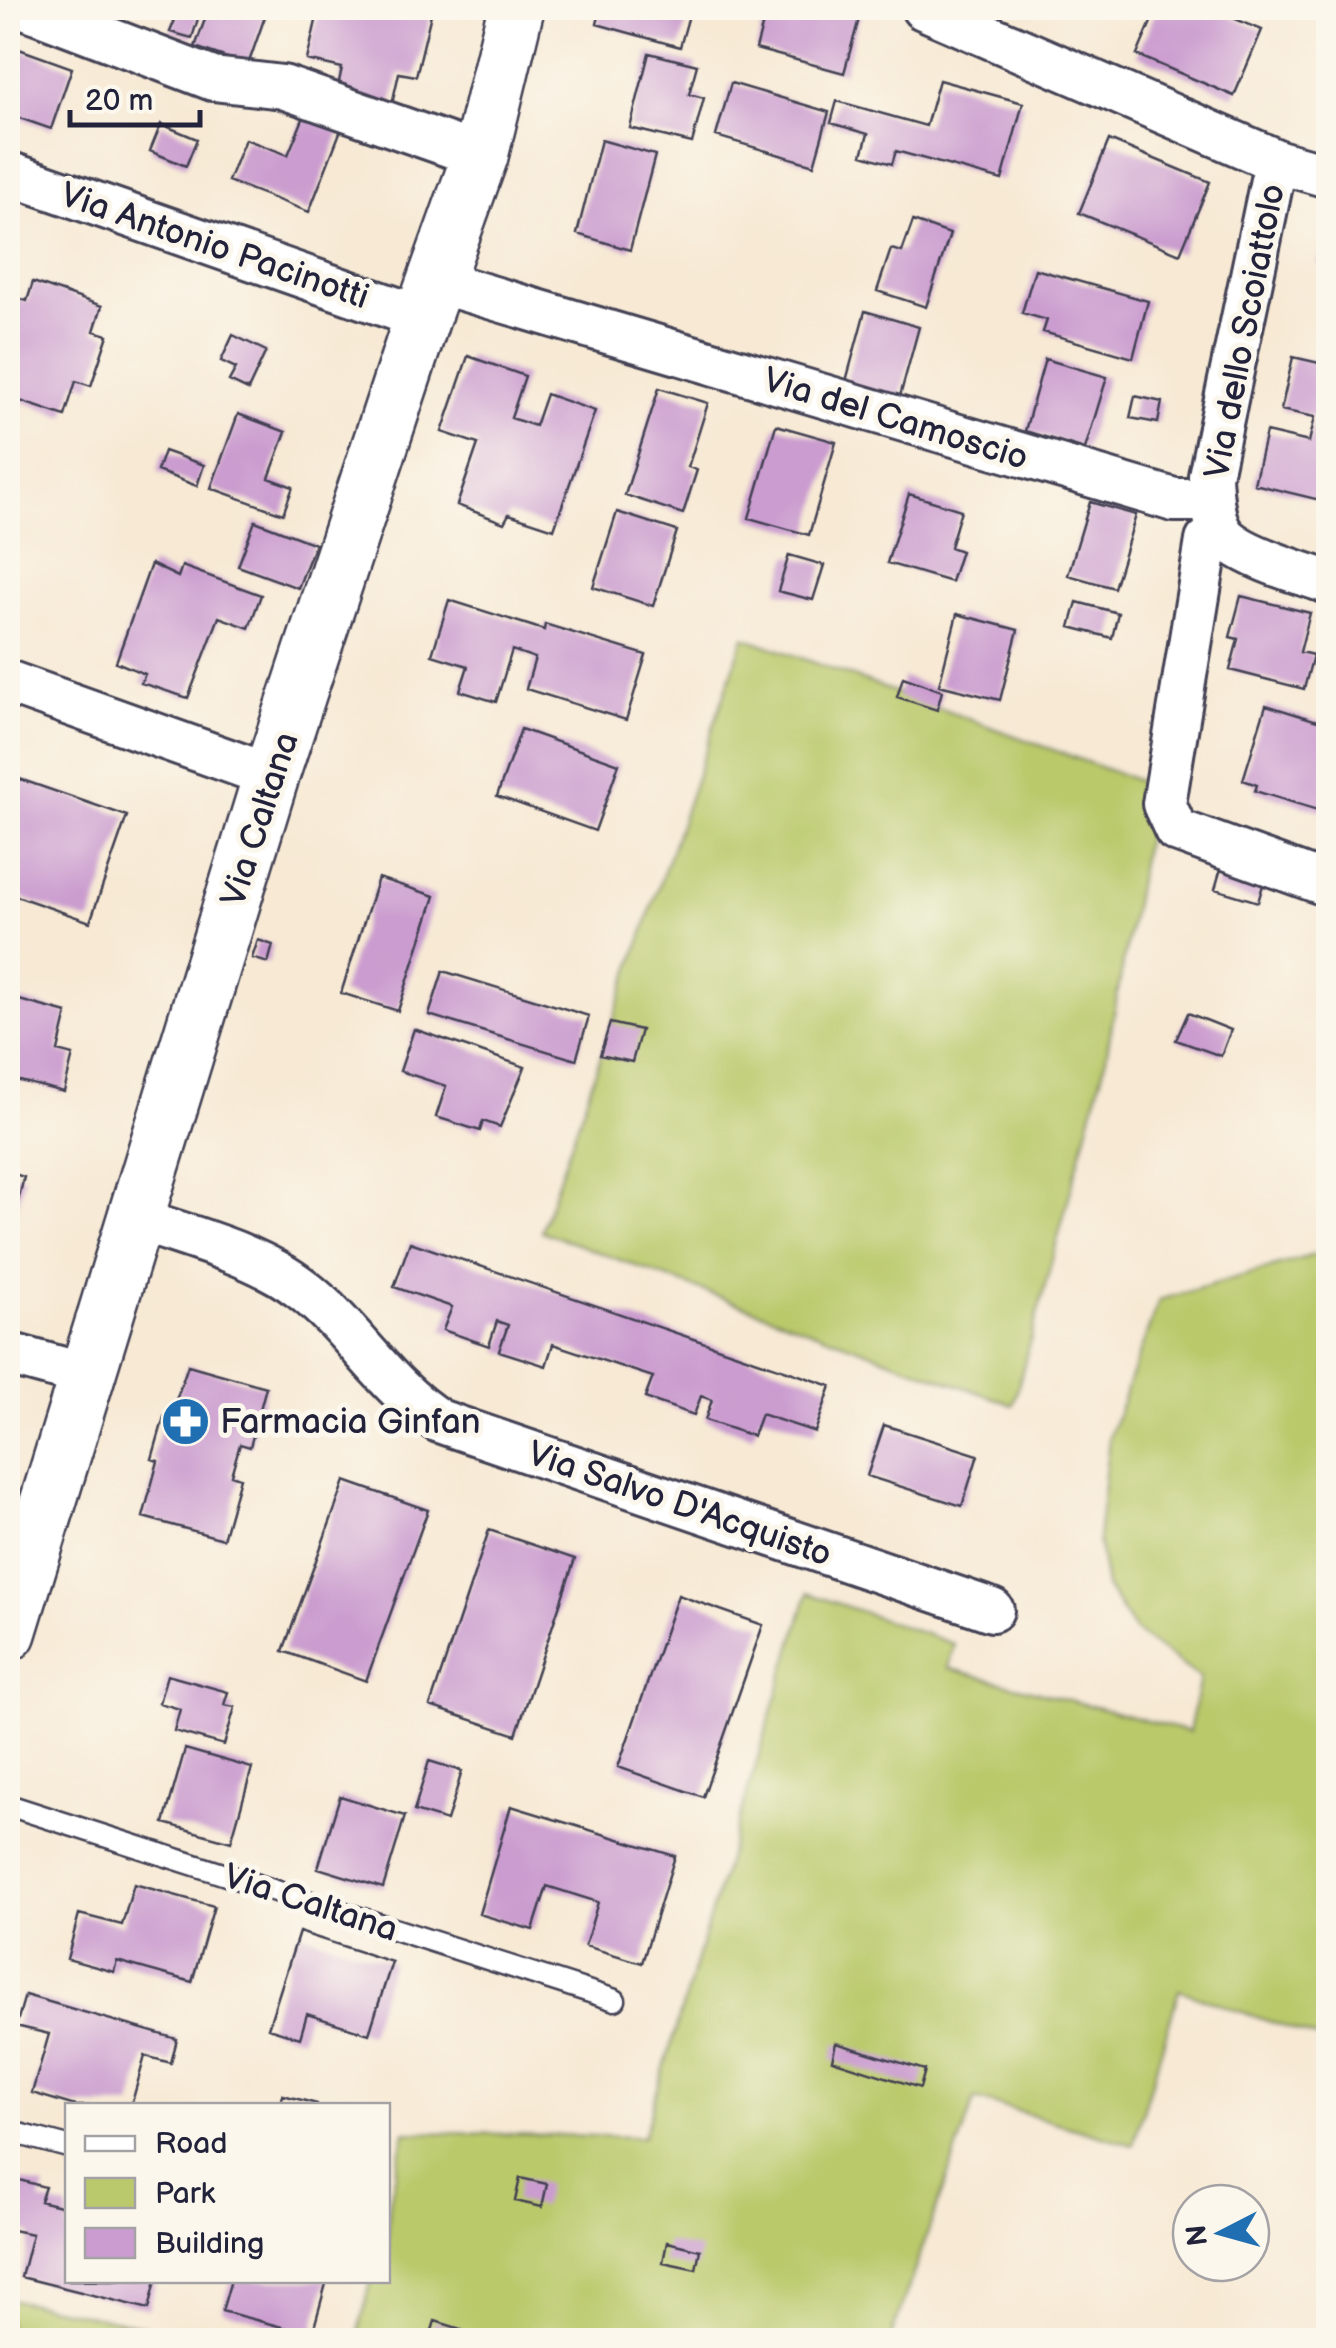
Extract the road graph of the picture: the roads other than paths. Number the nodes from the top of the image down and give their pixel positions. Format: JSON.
{"nodes":[{"id":1,"x":28,"y":8,"type":"edge"},
{"id":2,"x":516,"y":8,"type":"edge"},
{"id":3,"x":923,"y":8,"type":"edge"},
{"id":4,"x":480,"y":156,"type":"junction"},
{"id":5,"x":1279,"y":162,"type":"junction"},
{"id":6,"x":8,"y":173,"type":"edge"},
{"id":7,"x":1328,"y":176,"type":"edge"},
{"id":8,"x":429,"y":299,"type":"junction"},
{"id":9,"x":1216,"y":516,"type":"junction"},
{"id":10,"x":1328,"y":582,"type":"edge"},
{"id":11,"x":8,"y":682,"type":"edge"},
{"id":12,"x":271,"y":776,"type":"junction"},
{"id":13,"x":1328,"y":884,"type":"edge"},
{"id":14,"x":134,"y":1218,"type":"junction"},
{"id":15,"x":8,"y":1354,"type":"edge"},
{"id":16,"x":84,"y":1375,"type":"junction"},
{"id":17,"x":992,"y":1610,"type":"dead end"},
{"id":18,"x":8,"y":1633,"type":"edge"},
{"id":19,"x":8,"y":1805,"type":"edge"},
{"id":20,"x":615,"y":2000,"type":"dead end"},
{"id":21,"x":8,"y":2131,"type":"edge"},
{"id":22,"x":65,"y":2145,"type":"edge"}],
"edges":[{"from":1,"to":4,"type":"street"},
{"from":2,"to":4,"type":"main road","name":"Via Caltana"},
{"from":3,"to":5,"type":"street","name":"Via dello Scoiattolo"},
{"from":4,"to":8,"type":"main road","name":"Via Caltana"},
{"from":5,"to":7,"type":"street","name":"Via dello Scoiattolo"},
{"from":5,"to":9,"type":"street","name":"Via dello Scoiattolo"},
{"from":6,"to":8,"type":"street","name":"Via Antonio Pacinotti"},
{"from":8,"to":9,"type":"street","name":"Via del Camoscio"},
{"from":8,"to":12,"type":"main road","name":"Via Caltana"},
{"from":9,"to":10,"type":"street","name":"Via del Camoscio"},
{"from":9,"to":13,"type":"street"},
{"from":11,"to":12,"type":"street"},
{"from":12,"to":14,"type":"main road","name":"Via Caltana"},
{"from":14,"to":16,"type":"main road","name":"Via Caltana"},
{"from":14,"to":17,"type":"street","name":"Via Salvo D'Acquisto"},
{"from":15,"to":16,"type":"street"},
{"from":16,"to":18,"type":"main road","name":"Via Caltana"},
{"from":19,"to":20,"type":"lane","name":"Via Caltana"},
{"from":21,"to":22,"type":"lane"}]}
